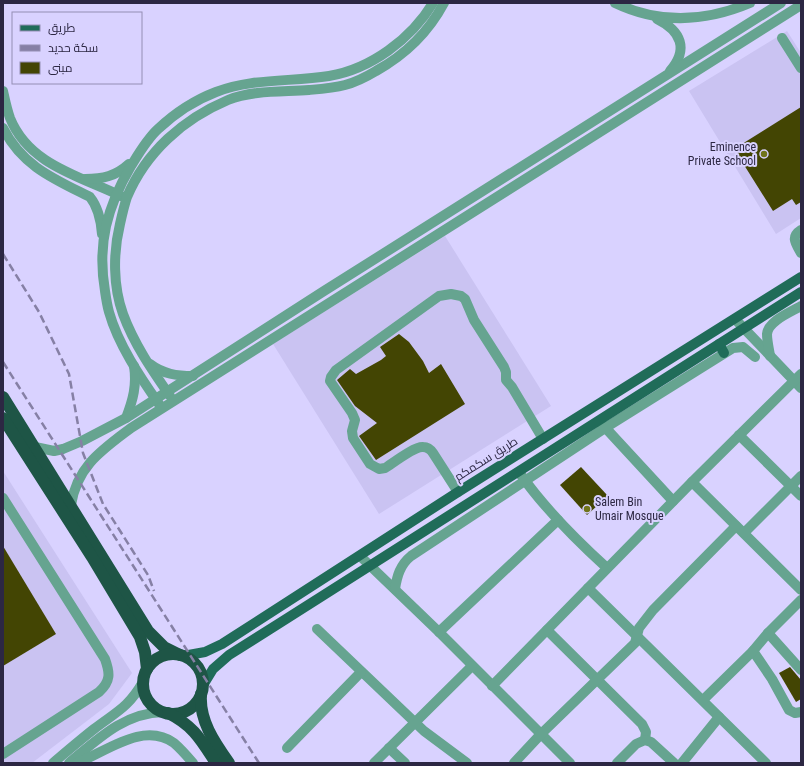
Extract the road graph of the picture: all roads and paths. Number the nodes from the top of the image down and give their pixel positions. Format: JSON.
{"nodes":[{"id":1,"x":433,"y":3,"type":"edge"},
{"id":2,"x":444,"y":3,"type":"edge"},
{"id":3,"x":615,"y":3,"type":"edge"},
{"id":4,"x":750,"y":3,"type":"edge"},
{"id":5,"x":781,"y":3,"type":"edge"},
{"id":6,"x":801,"y":5,"type":"edge"},
{"id":7,"x":642,"y":14,"type":"junction"},
{"id":8,"x":782,"y":38,"type":"dead end"},
{"id":9,"x":801,"y":68,"type":"edge"},
{"id":10,"x":664,"y":76,"type":"junction"},
{"id":11,"x":3,"y":91,"type":"edge"},
{"id":12,"x":3,"y":128,"type":"edge"},
{"id":13,"x":135,"y":159,"type":"junction"},
{"id":14,"x":81,"y":179,"type":"junction"},
{"id":15,"x":116,"y":193,"type":"junction"},
{"id":16,"x":127,"y":198,"type":"junction"},
{"id":17,"x":801,"y":230,"type":"edge"},
{"id":18,"x":798,"y":240,"type":"edge"},
{"id":19,"x":102,"y":242,"type":"junction"},
{"id":20,"x":801,"y":254,"type":"edge"},
{"id":21,"x":801,"y":277,"type":"edge"},
{"id":22,"x":801,"y":292,"type":"edge"},
{"id":23,"x":801,"y":306,"type":"edge"},
{"id":24,"x":735,"y":319,"type":"junction"},
{"id":25,"x":743,"y":328,"type":"junction"},
{"id":26,"x":719,"y":344,"type":"junction"},
{"id":27,"x":724,"y":353,"type":"junction"},
{"id":28,"x":770,"y":356,"type":"junction"},
{"id":29,"x":755,"y":357,"type":"dead end"},
{"id":30,"x":144,"y":359,"type":"junction"},
{"id":31,"x":133,"y":362,"type":"junction"},
{"id":32,"x":193,"y":376,"type":"junction"},
{"id":33,"x":799,"y":381,"type":"edge"},
{"id":34,"x":167,"y":392,"type":"junction"},
{"id":35,"x":3,"y":397,"type":"edge"},
{"id":36,"x":156,"y":399,"type":"junction"},
{"id":37,"x":174,"y":402,"type":"junction"},
{"id":38,"x":162,"y":409,"type":"junction"},
{"id":39,"x":3,"y":418,"type":"edge"},
{"id":40,"x":126,"y":418,"type":"junction"},
{"id":41,"x":601,"y":424,"type":"junction"},
{"id":42,"x":739,"y":435,"type":"junction"},
{"id":43,"x":544,"y":439,"type":"junction"},
{"id":44,"x":35,"y":447,"type":"junction"},
{"id":45,"x":518,"y":470,"type":"junction"},
{"id":46,"x":801,"y":476,"type":"edge"},
{"id":47,"x":525,"y":480,"type":"junction"},
{"id":48,"x":692,"y":482,"type":"junction"},
{"id":49,"x":791,"y":486,"type":"junction"},
{"id":50,"x":458,"y":492,"type":"junction"},
{"id":51,"x":801,"y":496,"type":"edge"},
{"id":52,"x":3,"y":498,"type":"edge"},
{"id":53,"x":673,"y":501,"type":"junction"},
{"id":54,"x":71,"y":505,"type":"junction"},
{"id":55,"x":558,"y":520,"type":"junction"},
{"id":56,"x":736,"y":526,"type":"junction"},
{"id":57,"x":744,"y":533,"type":"junction"},
{"id":58,"x":360,"y":556,"type":"junction"},
{"id":59,"x":370,"y":567,"type":"junction"},
{"id":60,"x":607,"y":568,"type":"junction"},
{"id":61,"x":588,"y":588,"type":"junction"},
{"id":62,"x":395,"y":589,"type":"junction"},
{"id":63,"x":801,"y":590,"type":"edge"},
{"id":64,"x":801,"y":600,"type":"edge"},
{"id":65,"x":317,"y":629,"type":"dead end"},
{"id":66,"x":547,"y":630,"type":"junction"},
{"id":67,"x":438,"y":632,"type":"junction"},
{"id":68,"x":768,"y":633,"type":"junction"},
{"id":69,"x":637,"y":635,"type":"junction"},
{"id":70,"x":753,"y":651,"type":"junction"},
{"id":71,"x":181,"y":655,"type":"junction"},
{"id":72,"x":472,"y":666,"type":"junction"},
{"id":73,"x":147,"y":669,"type":"junction"},
{"id":74,"x":801,"y":670,"type":"edge"},
{"id":75,"x":361,"y":672,"type":"junction"},
{"id":76,"x":597,"y":680,"type":"junction"},
{"id":77,"x":143,"y":682,"type":"junction"},
{"id":78,"x":492,"y":686,"type":"junction"},
{"id":79,"x":202,"y":689,"type":"junction"},
{"id":80,"x":703,"y":700,"type":"junction"},
{"id":81,"x":166,"y":712,"type":"junction"},
{"id":82,"x":801,"y":712,"type":"edge"},
{"id":83,"x":719,"y":717,"type":"junction"},
{"id":84,"x":415,"y":722,"type":"junction"},
{"id":85,"x":541,"y":734,"type":"junction"},
{"id":86,"x":645,"y":740,"type":"junction"},
{"id":87,"x":287,"y":748,"type":"dead end"},
{"id":88,"x":389,"y":748,"type":"junction"},
{"id":89,"x":3,"y":754,"type":"edge"},
{"id":90,"x":53,"y":763,"type":"edge"},
{"id":91,"x":69,"y":763,"type":"edge"},
{"id":92,"x":76,"y":763,"type":"edge"},
{"id":93,"x":193,"y":763,"type":"edge"},
{"id":94,"x":216,"y":763,"type":"edge"},
{"id":95,"x":229,"y":763,"type":"edge"},
{"id":96,"x":374,"y":763,"type":"edge"},
{"id":97,"x":405,"y":763,"type":"edge"},
{"id":98,"x":468,"y":763,"type":"edge"},
{"id":99,"x":514,"y":763,"type":"edge"},
{"id":100,"x":570,"y":763,"type":"edge"},
{"id":101,"x":617,"y":763,"type":"edge"},
{"id":102,"x":674,"y":763,"type":"edge"},
{"id":103,"x":682,"y":763,"type":"edge"},
{"id":104,"x":766,"y":763,"type":"edge"}],
"edges":[{"from":1,"to":13,"type":"street"},
{"from":2,"to":16,"type":"street"},
{"from":3,"to":7,"type":"street"},
{"from":4,"to":7,"type":"street"},
{"from":5,"to":10,"type":"street"},
{"from":6,"to":37,"type":"street"},
{"from":7,"to":10,"type":"street"},
{"from":8,"to":9,"type":"street"},
{"from":10,"to":32,"type":"street"},
{"from":11,"to":14,"type":"street"},
{"from":12,"to":19,"type":"street"},
{"from":13,"to":14,"type":"street"},
{"from":13,"to":15,"type":"street"},
{"from":14,"to":15,"type":"street"},
{"from":15,"to":16,"type":"street"},
{"from":15,"to":19,"type":"street"},
{"from":16,"to":30,"type":"street"},
{"from":17,"to":18,"type":"street"},
{"from":18,"to":20,"type":"street"},
{"from":19,"to":31,"type":"street"},
{"from":21,"to":24,"type":"main road","name":"طريق سكمكم"},
{"from":22,"to":25,"type":"main road"},
{"from":23,"to":28,"type":"street"},
{"from":24,"to":25,"type":"street"},
{"from":24,"to":43,"type":"main road","name":"طريق سكمكم"},
{"from":25,"to":26,"type":"main road"},
{"from":25,"to":28,"type":"street"},
{"from":26,"to":27,"type":"main road"},
{"from":26,"to":41,"type":"main road"},
{"from":27,"to":29,"type":"street"},
{"from":27,"to":41,"type":"street"},
{"from":28,"to":33,"type":"street"},
{"from":30,"to":32,"type":"street"},
{"from":30,"to":34,"type":"street"},
{"from":31,"to":36,"type":"street"},
{"from":31,"to":40,"type":"street"},
{"from":32,"to":34,"type":"street"},
{"from":33,"to":42,"type":"street"},
{"from":34,"to":36,"type":"street"},
{"from":34,"to":37,"type":"street"},
{"from":35,"to":44,"type":"highway"},
{"from":36,"to":38,"type":"street"},
{"from":36,"to":40,"type":"street"},
{"from":37,"to":38,"type":"street"},
{"from":38,"to":54,"type":"street"},
{"from":39,"to":73,"type":"highway"},
{"from":40,"to":44,"type":"street"},
{"from":41,"to":45,"type":"main road"},
{"from":41,"to":47,"type":"street"},
{"from":41,"to":53,"type":"street"},
{"from":42,"to":48,"type":"street"},
{"from":42,"to":49,"type":"street"},
{"from":43,"to":50,"type":"main road","name":"طريق سكمكم"},
{"from":43,"to":50,"type":"street"},
{"from":44,"to":54,"type":"highway"},
{"from":45,"to":47,"type":"street"},
{"from":45,"to":59,"type":"main road"},
{"from":46,"to":49,"type":"street"},
{"from":47,"to":55,"type":"street"},
{"from":47,"to":62,"type":"street"},
{"from":48,"to":53,"type":"street"},
{"from":48,"to":56,"type":"street"},
{"from":49,"to":51,"type":"street"},
{"from":49,"to":57,"type":"street"},
{"from":50,"to":58,"type":"main road","name":"طريق سكمكم"},
{"from":52,"to":89,"type":"street"},
{"from":53,"to":60,"type":"street"},
{"from":54,"to":71,"type":"highway"},
{"from":55,"to":60,"type":"street"},
{"from":55,"to":67,"type":"street"},
{"from":56,"to":57,"type":"street"},
{"from":56,"to":69,"type":"street"},
{"from":57,"to":63,"type":"street"},
{"from":58,"to":59,"type":"street"},
{"from":58,"to":71,"type":"main road","name":"طريق سكمكم"},
{"from":59,"to":62,"type":"street"},
{"from":59,"to":79,"type":"main road"},
{"from":60,"to":61,"type":"street"},
{"from":61,"to":66,"type":"street"},
{"from":61,"to":69,"type":"street"},
{"from":62,"to":67,"type":"street"},
{"from":64,"to":68,"type":"street"},
{"from":65,"to":75,"type":"street"},
{"from":66,"to":76,"type":"street"},
{"from":66,"to":78,"type":"street"},
{"from":67,"to":72,"type":"street"},
{"from":68,"to":70,"type":"street"},
{"from":68,"to":74,"type":"street"},
{"from":69,"to":76,"type":"street"},
{"from":69,"to":80,"type":"street"},
{"from":70,"to":80,"type":"street"},
{"from":70,"to":82,"type":"street"},
{"from":71,"to":73,"type":"highway"},
{"from":71,"to":79,"type":"highway"},
{"from":72,"to":78,"type":"street"},
{"from":72,"to":84,"type":"street"},
{"from":73,"to":77,"type":"highway"},
{"from":75,"to":84,"type":"street"},
{"from":75,"to":87,"type":"street"},
{"from":76,"to":85,"type":"street"},
{"from":76,"to":86,"type":"street"},
{"from":77,"to":81,"type":"highway"},
{"from":77,"to":90,"type":"street"},
{"from":78,"to":85,"type":"street"},
{"from":79,"to":81,"type":"highway"},
{"from":79,"to":95,"type":"highway"},
{"from":80,"to":83,"type":"street"},
{"from":81,"to":91,"type":"street"},
{"from":81,"to":94,"type":"highway"},
{"from":83,"to":103,"type":"street"},
{"from":83,"to":104,"type":"street"},
{"from":84,"to":88,"type":"street"},
{"from":84,"to":98,"type":"street"},
{"from":85,"to":99,"type":"street"},
{"from":85,"to":100,"type":"street"},
{"from":86,"to":101,"type":"street"},
{"from":86,"to":102,"type":"street"},
{"from":88,"to":96,"type":"street"},
{"from":88,"to":97,"type":"street"},
{"from":92,"to":93,"type":"street"}]}
